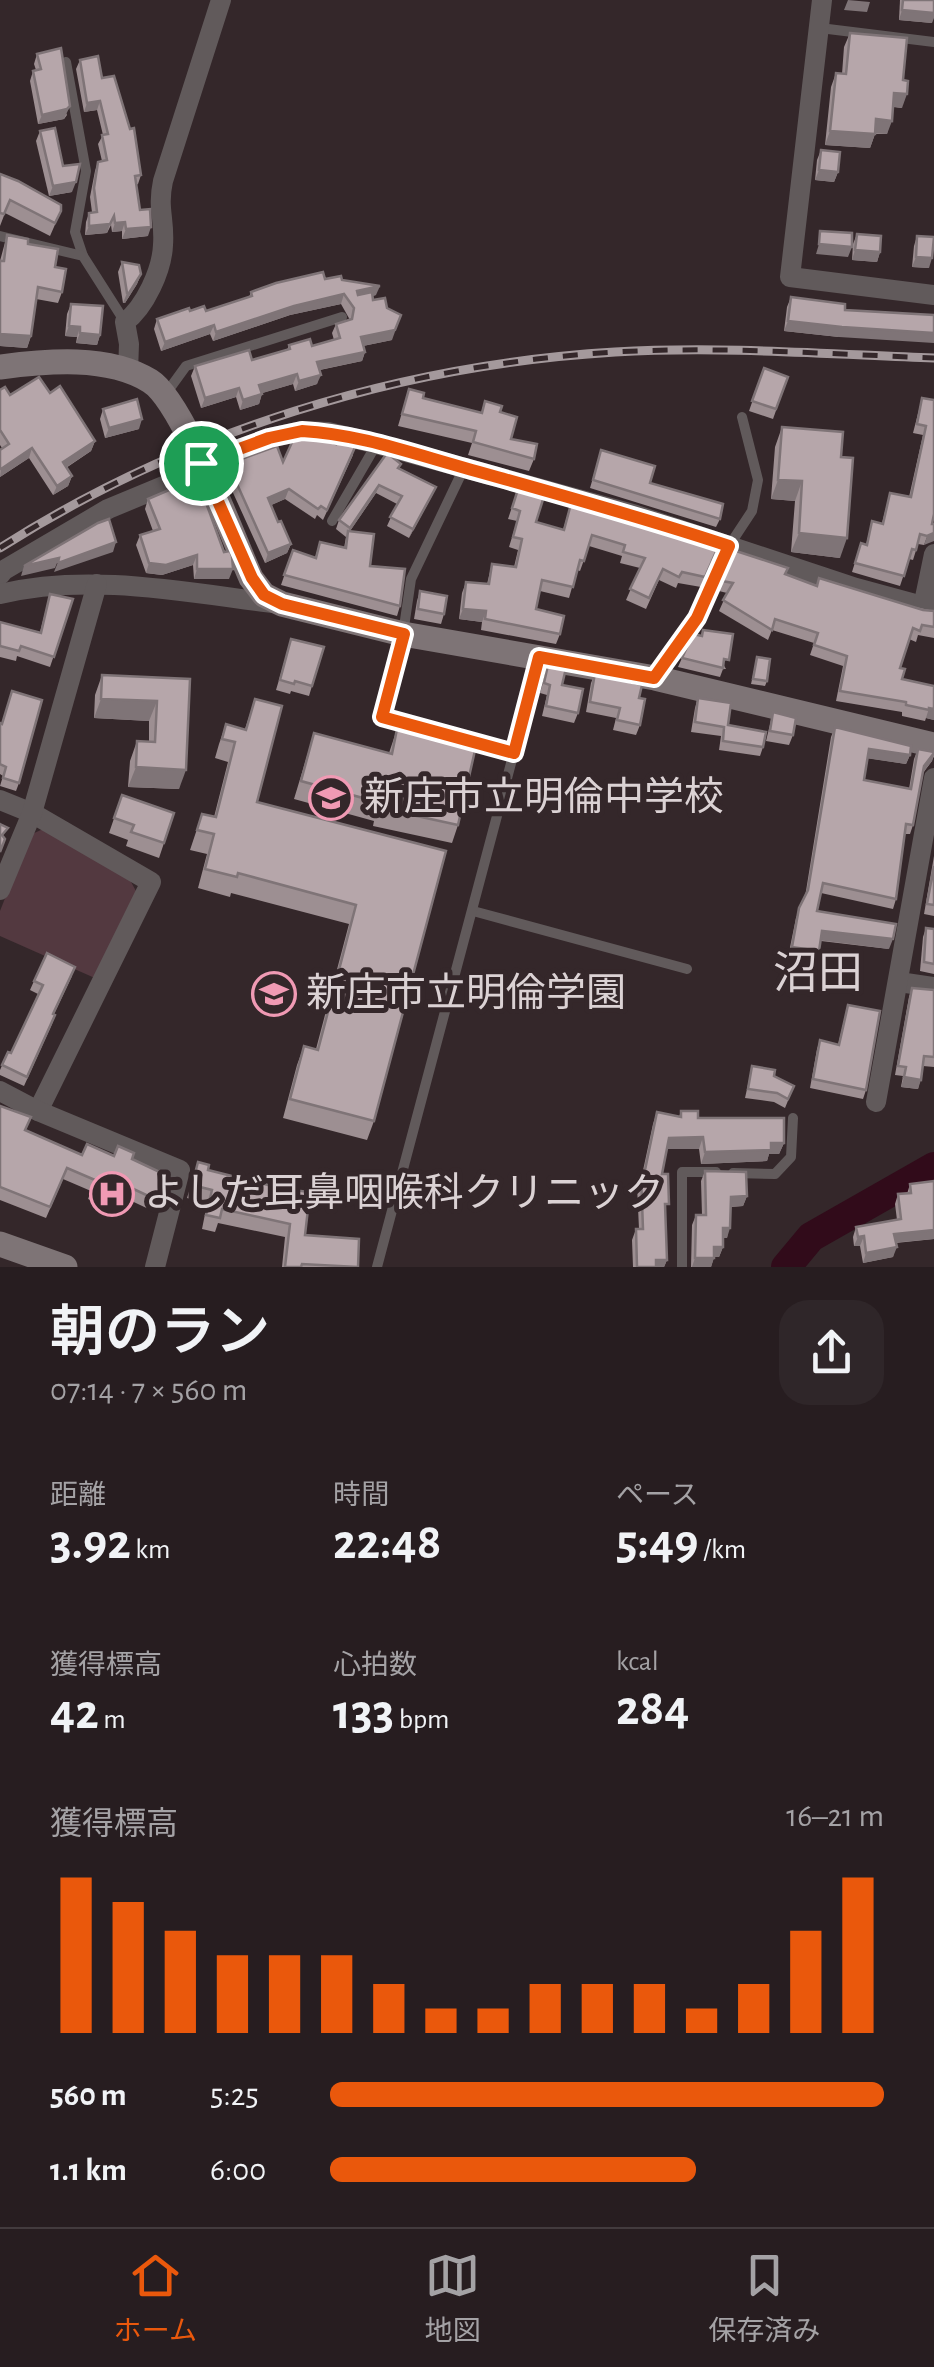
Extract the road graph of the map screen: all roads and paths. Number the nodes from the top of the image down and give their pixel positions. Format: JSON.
{"nodes":[{"id":1,"x":221,"y":0,"type":"edge"},
{"id":2,"x":822,"y":0,"type":"edge"},
{"id":3,"x":819,"y":28,"type":"junction"},
{"id":4,"x":934,"y":42,"type":"edge"},
{"id":5,"x":66,"y":62,"type":"edge"},
{"id":6,"x":0,"y":236,"type":"edge"},
{"id":7,"x":83,"y":256,"type":"junction"},
{"id":8,"x":934,"y":296,"type":"edge"},
{"id":9,"x":342,"y":317,"type":"edge"},
{"id":10,"x":125,"y":322,"type":"junction"},
{"id":11,"x":0,"y":367,"type":"edge"},
{"id":12,"x":128,"y":372,"type":"junction"},
{"id":13,"x":164,"y":397,"type":"junction"},
{"id":14,"x":742,"y":417,"type":"dead end"},
{"id":15,"x":377,"y":444,"type":"junction"},
{"id":16,"x":201,"y":463,"type":"junction"},
{"id":17,"x":464,"y":468,"type":"junction"},
{"id":18,"x":332,"y":522,"type":"dead end"},
{"id":19,"x":729,"y":546,"type":"junction"},
{"id":20,"x":934,"y":554,"type":"edge"},
{"id":21,"x":0,"y":576,"type":"edge"},
{"id":22,"x":97,"y":584,"type":"junction"},
{"id":23,"x":0,"y":594,"type":"edge"},
{"id":24,"x":282,"y":604,"type":"junction"},
{"id":25,"x":929,"y":608,"type":"edge"},
{"id":26,"x":404,"y":634,"type":"junction"},
{"id":27,"x":539,"y":657,"type":"junction"},
{"id":28,"x":654,"y":678,"type":"junction"},
{"id":29,"x":934,"y":745,"type":"edge"},
{"id":30,"x":514,"y":753,"type":"junction"},
{"id":31,"x":934,"y":778,"type":"edge"},
{"id":32,"x":0,"y":800,"type":"edge"},
{"id":33,"x":32,"y":813,"type":"junction"},
{"id":34,"x":0,"y":831,"type":"edge"},
{"id":35,"x":20,"y":840,"type":"junction"},
{"id":36,"x":0,"y":890,"type":"edge"},
{"id":37,"x":473,"y":910,"type":"junction"},
{"id":38,"x":687,"y":969,"type":"dead end"},
{"id":39,"x":899,"y":982,"type":"junction"},
{"id":40,"x":934,"y":987,"type":"edge"},
{"id":41,"x":0,"y":1091,"type":"edge"},
{"id":42,"x":876,"y":1102,"type":"dead end"},
{"id":43,"x":38,"y":1111,"type":"junction"},
{"id":44,"x":793,"y":1118,"type":"dead end"},
{"id":45,"x":0,"y":1244,"type":"edge"},
{"id":46,"x":65,"y":1267,"type":"edge"},
{"id":47,"x":156,"y":1267,"type":"edge"},
{"id":48,"x":377,"y":1267,"type":"edge"},
{"id":49,"x":682,"y":1267,"type":"edge"}],
"edges":[{"from":1,"to":10,"type":"street"},
{"from":2,"to":3,"type":"street"},
{"from":3,"to":4,"type":"lane"},
{"from":3,"to":8,"type":"street"},
{"from":5,"to":7,"type":"lane"},
{"from":6,"to":7,"type":"lane"},
{"from":7,"to":10,"type":"lane"},
{"from":9,"to":13,"type":"lane"},
{"from":10,"to":12,"type":"street"},
{"from":11,"to":12,"type":"street"},
{"from":12,"to":13,"type":"street"},
{"from":13,"to":16,"type":"street"},
{"from":14,"to":19,"type":"lane"},
{"from":15,"to":16,"type":"street"},
{"from":15,"to":17,"type":"street"},
{"from":15,"to":18,"type":"lane"},
{"from":16,"to":21,"type":"street"},
{"from":16,"to":24,"type":"street"},
{"from":17,"to":19,"type":"street"},
{"from":17,"to":26,"type":"lane"},
{"from":19,"to":25,"type":"street"},
{"from":19,"to":28,"type":"lane"},
{"from":20,"to":25,"type":"street"},
{"from":22,"to":23,"type":"street"},
{"from":22,"to":24,"type":"street"},
{"from":22,"to":33,"type":"street"},
{"from":24,"to":26,"type":"street"},
{"from":26,"to":27,"type":"street"},
{"from":26,"to":30,"type":"lane"},
{"from":27,"to":28,"type":"street"},
{"from":27,"to":30,"type":"lane"},
{"from":28,"to":29,"type":"street"},
{"from":30,"to":37,"type":"lane"},
{"from":31,"to":39,"type":"street"},
{"from":32,"to":33,"type":"street"},
{"from":33,"to":35,"type":"street"},
{"from":33,"to":43,"type":"street"},
{"from":34,"to":35,"type":"street"},
{"from":35,"to":36,"type":"street"},
{"from":37,"to":38,"type":"lane"},
{"from":37,"to":48,"type":"lane"},
{"from":39,"to":40,"type":"street"},
{"from":39,"to":42,"type":"street"},
{"from":41,"to":43,"type":"street"},
{"from":43,"to":47,"type":"street"},
{"from":44,"to":49,"type":"lane"},
{"from":45,"to":46,"type":"street"}]}
